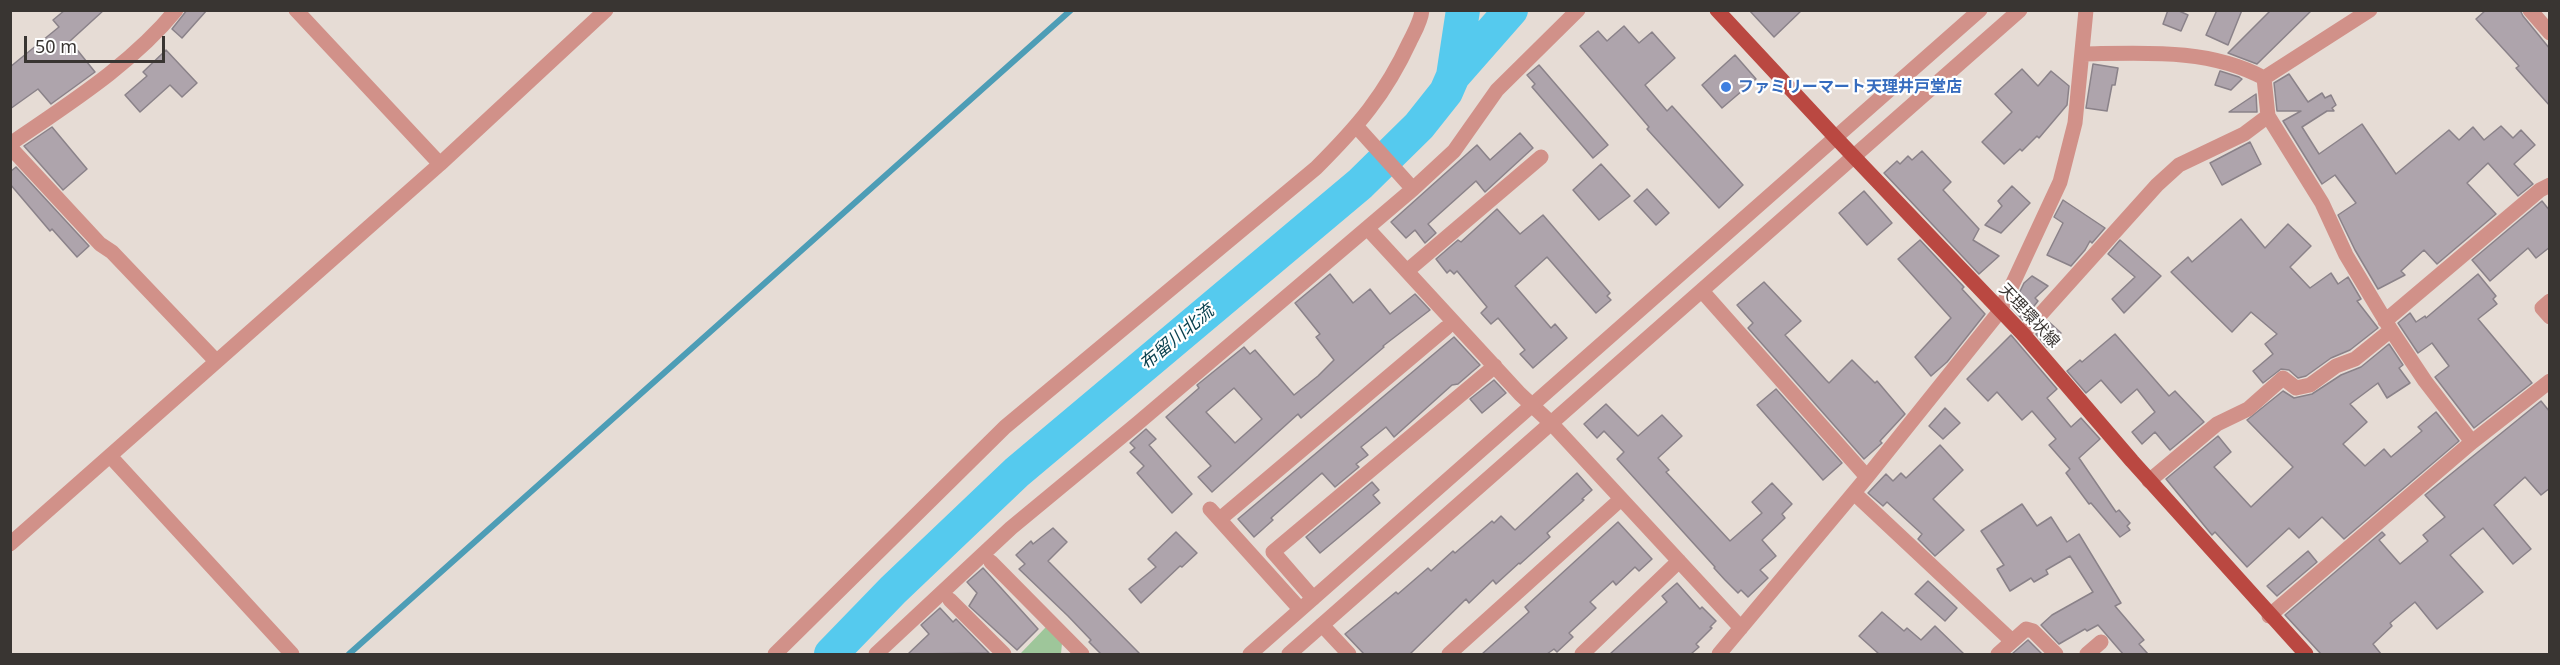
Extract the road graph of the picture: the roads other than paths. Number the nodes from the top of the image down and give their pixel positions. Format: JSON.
{"nodes":[{"id":1,"x":176,"y":10,"type":"edge"},
{"id":2,"x":296,"y":10,"type":"edge"},
{"id":3,"x":606,"y":10,"type":"edge"},
{"id":4,"x":1422,"y":10,"type":"edge"},
{"id":5,"x":1578,"y":10,"type":"edge"},
{"id":6,"x":1717,"y":10,"type":"edge"},
{"id":7,"x":1980,"y":10,"type":"edge"},
{"id":8,"x":2020,"y":10,"type":"edge"},
{"id":9,"x":2086,"y":10,"type":"edge"},
{"id":10,"x":2370,"y":10,"type":"edge"},
{"id":11,"x":2530,"y":10,"type":"edge"},
{"id":12,"x":2550,"y":33,"type":"edge"},
{"id":13,"x":2083,"y":54,"type":"junction"},
{"id":14,"x":2264,"y":78,"type":"junction"},
{"id":15,"x":2268,"y":116,"type":"junction"},
{"id":16,"x":1360,"y":129,"type":"junction"},
{"id":17,"x":1837,"y":139,"type":"junction"},
{"id":18,"x":10,"y":146,"type":"edge"},
{"id":19,"x":1541,"y":157,"type":"dead end"},
{"id":20,"x":1853,"y":157,"type":"junction"},
{"id":21,"x":440,"y":164,"type":"junction"},
{"id":22,"x":1412,"y":188,"type":"junction"},
{"id":23,"x":2546,"y":191,"type":"edge"},
{"id":24,"x":1368,"y":229,"type":"junction"},
{"id":25,"x":1407,"y":271,"type":"junction"},
{"id":26,"x":1702,"y":291,"type":"junction"},
{"id":27,"x":2550,"y":301,"type":"edge"},
{"id":28,"x":2000,"y":311,"type":"junction"},
{"id":29,"x":2550,"y":317,"type":"edge"},
{"id":30,"x":2388,"y":326,"type":"junction"},
{"id":31,"x":1446,"y":328,"type":"dead end"},
{"id":32,"x":2024,"y":334,"type":"junction"},
{"id":33,"x":216,"y":361,"type":"junction"},
{"id":34,"x":1495,"y":366,"type":"junction"},
{"id":35,"x":2550,"y":381,"type":"edge"},
{"id":36,"x":1531,"y":406,"type":"junction"},
{"id":37,"x":1551,"y":423,"type":"junction"},
{"id":38,"x":2472,"y":442,"type":"junction"},
{"id":39,"x":110,"y":456,"type":"junction"},
{"id":40,"x":1868,"y":477,"type":"junction"},
{"id":41,"x":2149,"y":481,"type":"junction"},
{"id":42,"x":1854,"y":493,"type":"junction"},
{"id":43,"x":1621,"y":499,"type":"junction"},
{"id":44,"x":10,"y":544,"type":"edge"},
{"id":45,"x":1679,"y":561,"type":"junction"},
{"id":46,"x":991,"y":562,"type":"dead end"},
{"id":47,"x":1313,"y":597,"type":"junction"},
{"id":48,"x":950,"y":600,"type":"dead end"},
{"id":49,"x":1300,"y":609,"type":"junction"},
{"id":50,"x":2269,"y":615,"type":"junction"},
{"id":51,"x":1322,"y":625,"type":"junction"},
{"id":52,"x":1741,"y":628,"type":"junction"},
{"id":53,"x":2012,"y":641,"type":"junction"},
{"id":54,"x":2100,"y":642,"type":"dead end"},
{"id":55,"x":292,"y":654,"type":"edge"},
{"id":56,"x":776,"y":654,"type":"edge"},
{"id":57,"x":876,"y":654,"type":"edge"},
{"id":58,"x":1004,"y":654,"type":"edge"},
{"id":59,"x":1080,"y":654,"type":"edge"},
{"id":60,"x":1250,"y":654,"type":"edge"},
{"id":61,"x":1289,"y":654,"type":"edge"},
{"id":62,"x":1349,"y":654,"type":"edge"},
{"id":63,"x":1449,"y":654,"type":"edge"},
{"id":64,"x":1582,"y":654,"type":"edge"},
{"id":65,"x":1719,"y":654,"type":"edge"},
{"id":66,"x":1998,"y":654,"type":"edge"},
{"id":67,"x":2056,"y":654,"type":"edge"},
{"id":68,"x":2087,"y":654,"type":"edge"},
{"id":69,"x":2306,"y":654,"type":"edge"}],
"edges":[{"from":1,"to":18,"type":"street"},
{"from":2,"to":21,"type":"street"},
{"from":3,"to":21,"type":"street"},
{"from":4,"to":16,"type":"street"},
{"from":5,"to":22,"type":"street"},
{"from":6,"to":17,"type":"main road","name":"天理環状線"},
{"from":7,"to":17,"type":"street"},
{"from":8,"to":20,"type":"street"},
{"from":9,"to":13,"type":"street"},
{"from":10,"to":14,"type":"street"},
{"from":11,"to":12,"type":"street"},
{"from":13,"to":14,"type":"street"},
{"from":13,"to":28,"type":"street"},
{"from":14,"to":15,"type":"street"},
{"from":15,"to":30,"type":"street"},
{"from":15,"to":32,"type":"street"},
{"from":16,"to":22,"type":"street"},
{"from":16,"to":56,"type":"street"},
{"from":17,"to":20,"type":"main road","name":"天理環状線"},
{"from":17,"to":36,"type":"street"},
{"from":18,"to":33,"type":"street"},
{"from":19,"to":25,"type":"street"},
{"from":20,"to":26,"type":"street"},
{"from":20,"to":28,"type":"main road","name":"天理環状線"},
{"from":21,"to":33,"type":"street"},
{"from":22,"to":24,"type":"street"},
{"from":23,"to":30,"type":"street"},
{"from":24,"to":25,"type":"street"},
{"from":24,"to":57,"type":"street"},
{"from":25,"to":34,"type":"street"},
{"from":26,"to":37,"type":"street"},
{"from":26,"to":40,"type":"street"},
{"from":27,"to":29,"type":"street"},
{"from":28,"to":32,"type":"main road","name":"天理環状線"},
{"from":28,"to":40,"type":"street"},
{"from":30,"to":38,"type":"street"},
{"from":30,"to":41,"type":"street"},
{"from":31,"to":49,"type":"street"},
{"from":32,"to":41,"type":"main road","name":"天理環状線"},
{"from":33,"to":39,"type":"street"},
{"from":34,"to":36,"type":"street"},
{"from":34,"to":47,"type":"street"},
{"from":35,"to":38,"type":"street"},
{"from":36,"to":37,"type":"street"},
{"from":36,"to":47,"type":"street"},
{"from":37,"to":43,"type":"street"},
{"from":37,"to":51,"type":"street"},
{"from":38,"to":50,"type":"street"},
{"from":39,"to":44,"type":"street"},
{"from":39,"to":55,"type":"street"},
{"from":40,"to":42,"type":"street"},
{"from":41,"to":50,"type":"main road","name":"天理環状線"},
{"from":42,"to":52,"type":"street"},
{"from":42,"to":53,"type":"street"},
{"from":43,"to":45,"type":"street"},
{"from":43,"to":63,"type":"street"},
{"from":45,"to":52,"type":"street"},
{"from":45,"to":64,"type":"street"},
{"from":46,"to":59,"type":"street"},
{"from":47,"to":49,"type":"street"},
{"from":48,"to":58,"type":"street"},
{"from":49,"to":60,"type":"street"},
{"from":50,"to":69,"type":"main road","name":"天理環状線"},
{"from":51,"to":61,"type":"street"},
{"from":51,"to":62,"type":"street"},
{"from":52,"to":65,"type":"street"},
{"from":53,"to":66,"type":"street"},
{"from":53,"to":67,"type":"street"},
{"from":54,"to":68,"type":"street"}]}
